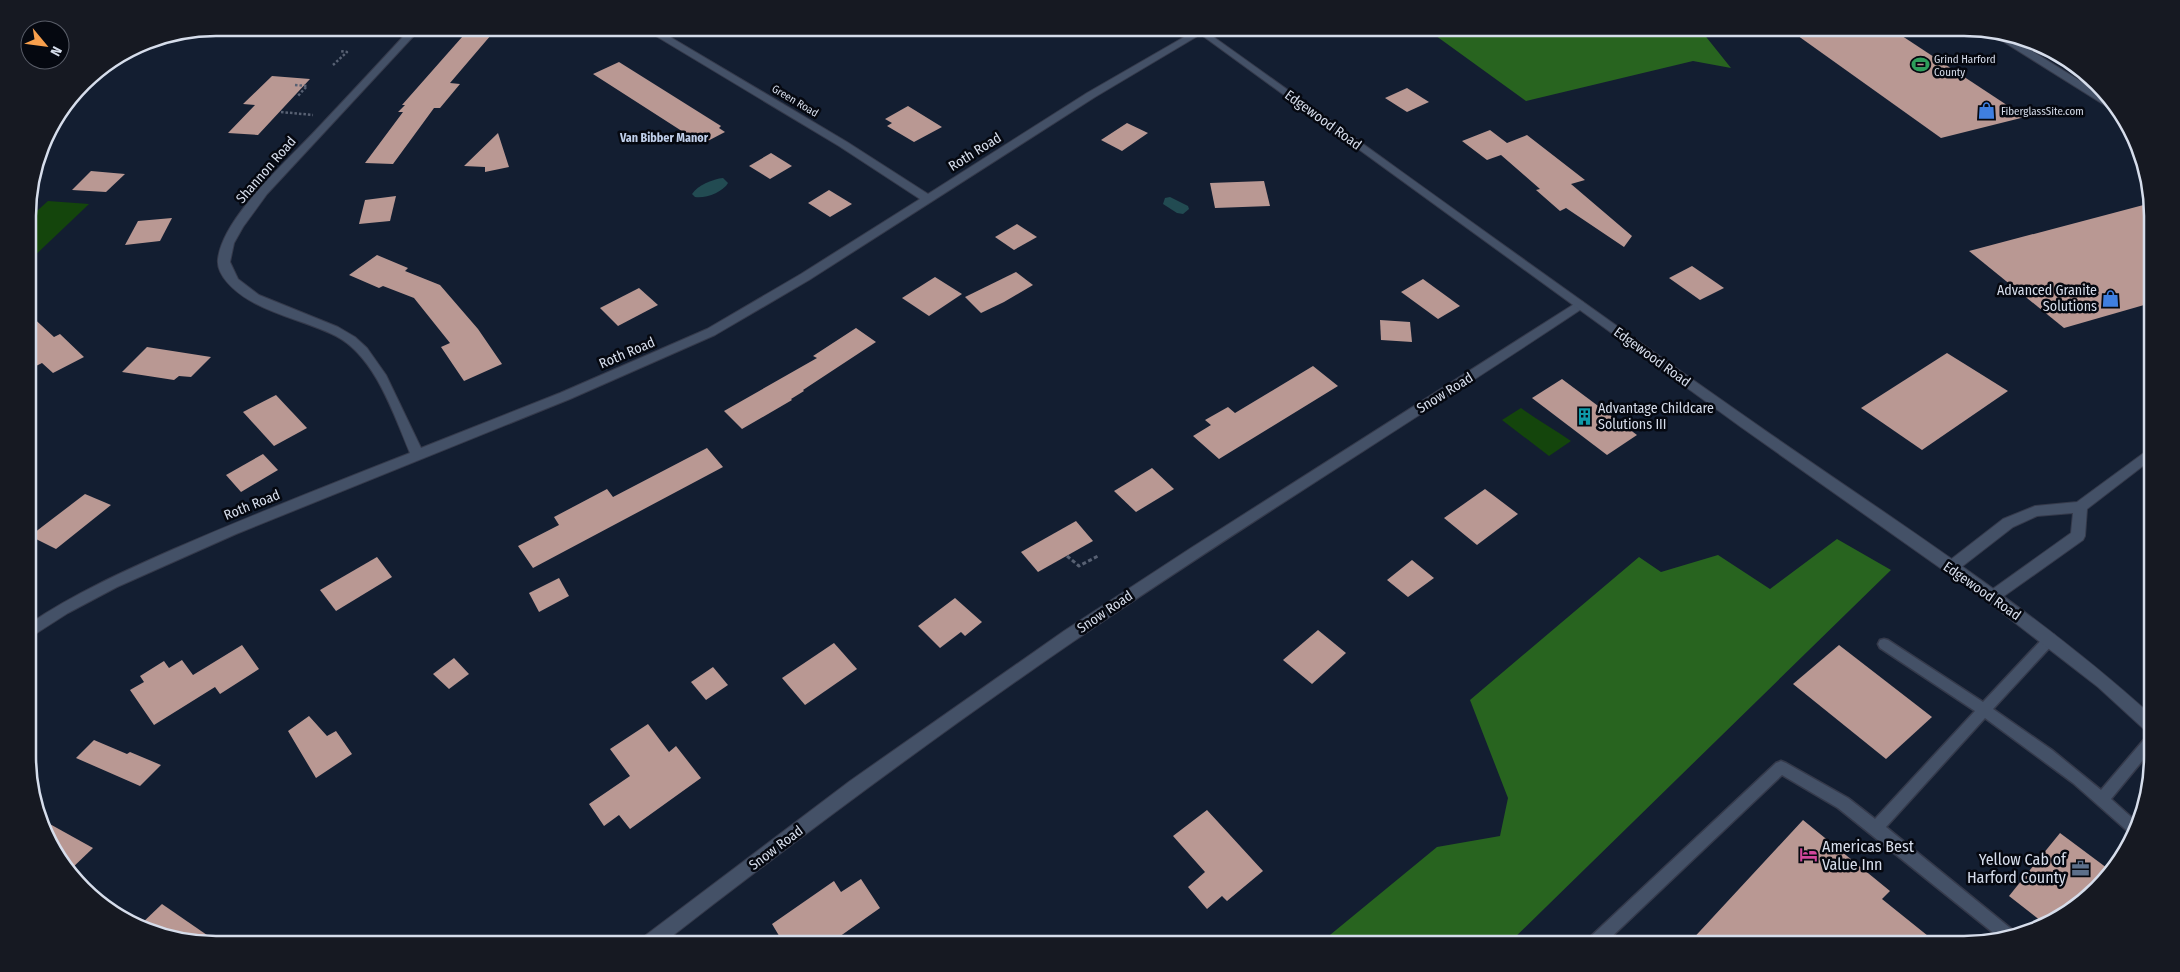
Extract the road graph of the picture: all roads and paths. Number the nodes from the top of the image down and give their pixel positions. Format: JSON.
{"nodes":[{"id":1,"x":409,"y":36,"type":"edge"},
{"id":2,"x":662,"y":36,"type":"edge"},
{"id":3,"x":1187,"y":36,"type":"edge"},
{"id":4,"x":1208,"y":36,"type":"edge"},
{"id":5,"x":2011,"y":42,"type":"edge"},
{"id":6,"x":340,"y":52,"type":"dead end"},
{"id":7,"x":333,"y":65,"type":"dead end"},
{"id":8,"x":295,"y":85,"type":"dead end"},
{"id":9,"x":2097,"y":96,"type":"edge"},
{"id":10,"x":297,"y":97,"type":"dead end"},
{"id":11,"x":281,"y":112,"type":"dead end"},
{"id":12,"x":334,"y":117,"type":"junction"},
{"id":13,"x":928,"y":198,"type":"junction"},
{"id":14,"x":1579,"y":305,"type":"junction"},
{"id":15,"x":417,"y":454,"type":"junction"},
{"id":16,"x":2144,"y":458,"type":"edge"},
{"id":17,"x":2080,"y":507,"type":"junction"},
{"id":18,"x":1067,"y":556,"type":"dead end"},
{"id":19,"x":1098,"y":556,"type":"dead end"},
{"id":20,"x":1950,"y":568,"type":"junction"},
{"id":21,"x":1992,"y":597,"type":"junction"},
{"id":22,"x":36,"y":627,"type":"edge"},
{"id":23,"x":2050,"y":639,"type":"junction"},
{"id":24,"x":1884,"y":644,"type":"dead end"},
{"id":25,"x":1984,"y":710,"type":"junction"},
{"id":26,"x":2144,"y":719,"type":"edge"},
{"id":27,"x":2144,"y":749,"type":"edge"},
{"id":28,"x":2103,"y":798,"type":"junction"},
{"id":29,"x":2130,"y":825,"type":"edge"},
{"id":30,"x":1876,"y":828,"type":"junction"},
{"id":31,"x":2003,"y":931,"type":"edge"},
{"id":32,"x":659,"y":936,"type":"edge"},
{"id":33,"x":1601,"y":936,"type":"edge"}],
"edges":[{"from":1,"to":12,"type":"street","name":"Shannon Road"},
{"from":2,"to":13,"type":"street","name":"Green Road"},
{"from":3,"to":13,"type":"street","name":"Roth Road"},
{"from":4,"to":14,"type":"street","name":"Edgewood Road"},
{"from":5,"to":9,"type":"street"},
{"from":6,"to":7,"type":"path"},
{"from":8,"to":10,"type":"path"},
{"from":11,"to":12,"type":"path"},
{"from":12,"to":15,"type":"street","name":"Shannon Road"},
{"from":13,"to":15,"type":"street","name":"Roth Road"},
{"from":14,"to":20,"type":"street","name":"Edgewood Road"},
{"from":14,"to":32,"type":"street","name":"Snow Road"},
{"from":15,"to":22,"type":"street","name":"Roth Road"},
{"from":16,"to":17,"type":"street"},
{"from":17,"to":20,"type":"street"},
{"from":17,"to":21,"type":"street"},
{"from":18,"to":19,"type":"path"},
{"from":20,"to":21,"type":"street","name":"Edgewood Road"},
{"from":21,"to":23,"type":"street","name":"Edgewood Road"},
{"from":23,"to":25,"type":"lane"},
{"from":23,"to":26,"type":"street","name":"Edgewood Road"},
{"from":24,"to":25,"type":"lane"},
{"from":25,"to":28,"type":"lane"},
{"from":25,"to":30,"type":"lane"},
{"from":27,"to":28,"type":"lane"},
{"from":28,"to":29,"type":"lane"},
{"from":30,"to":31,"type":"lane"},
{"from":30,"to":33,"type":"lane"}]}
